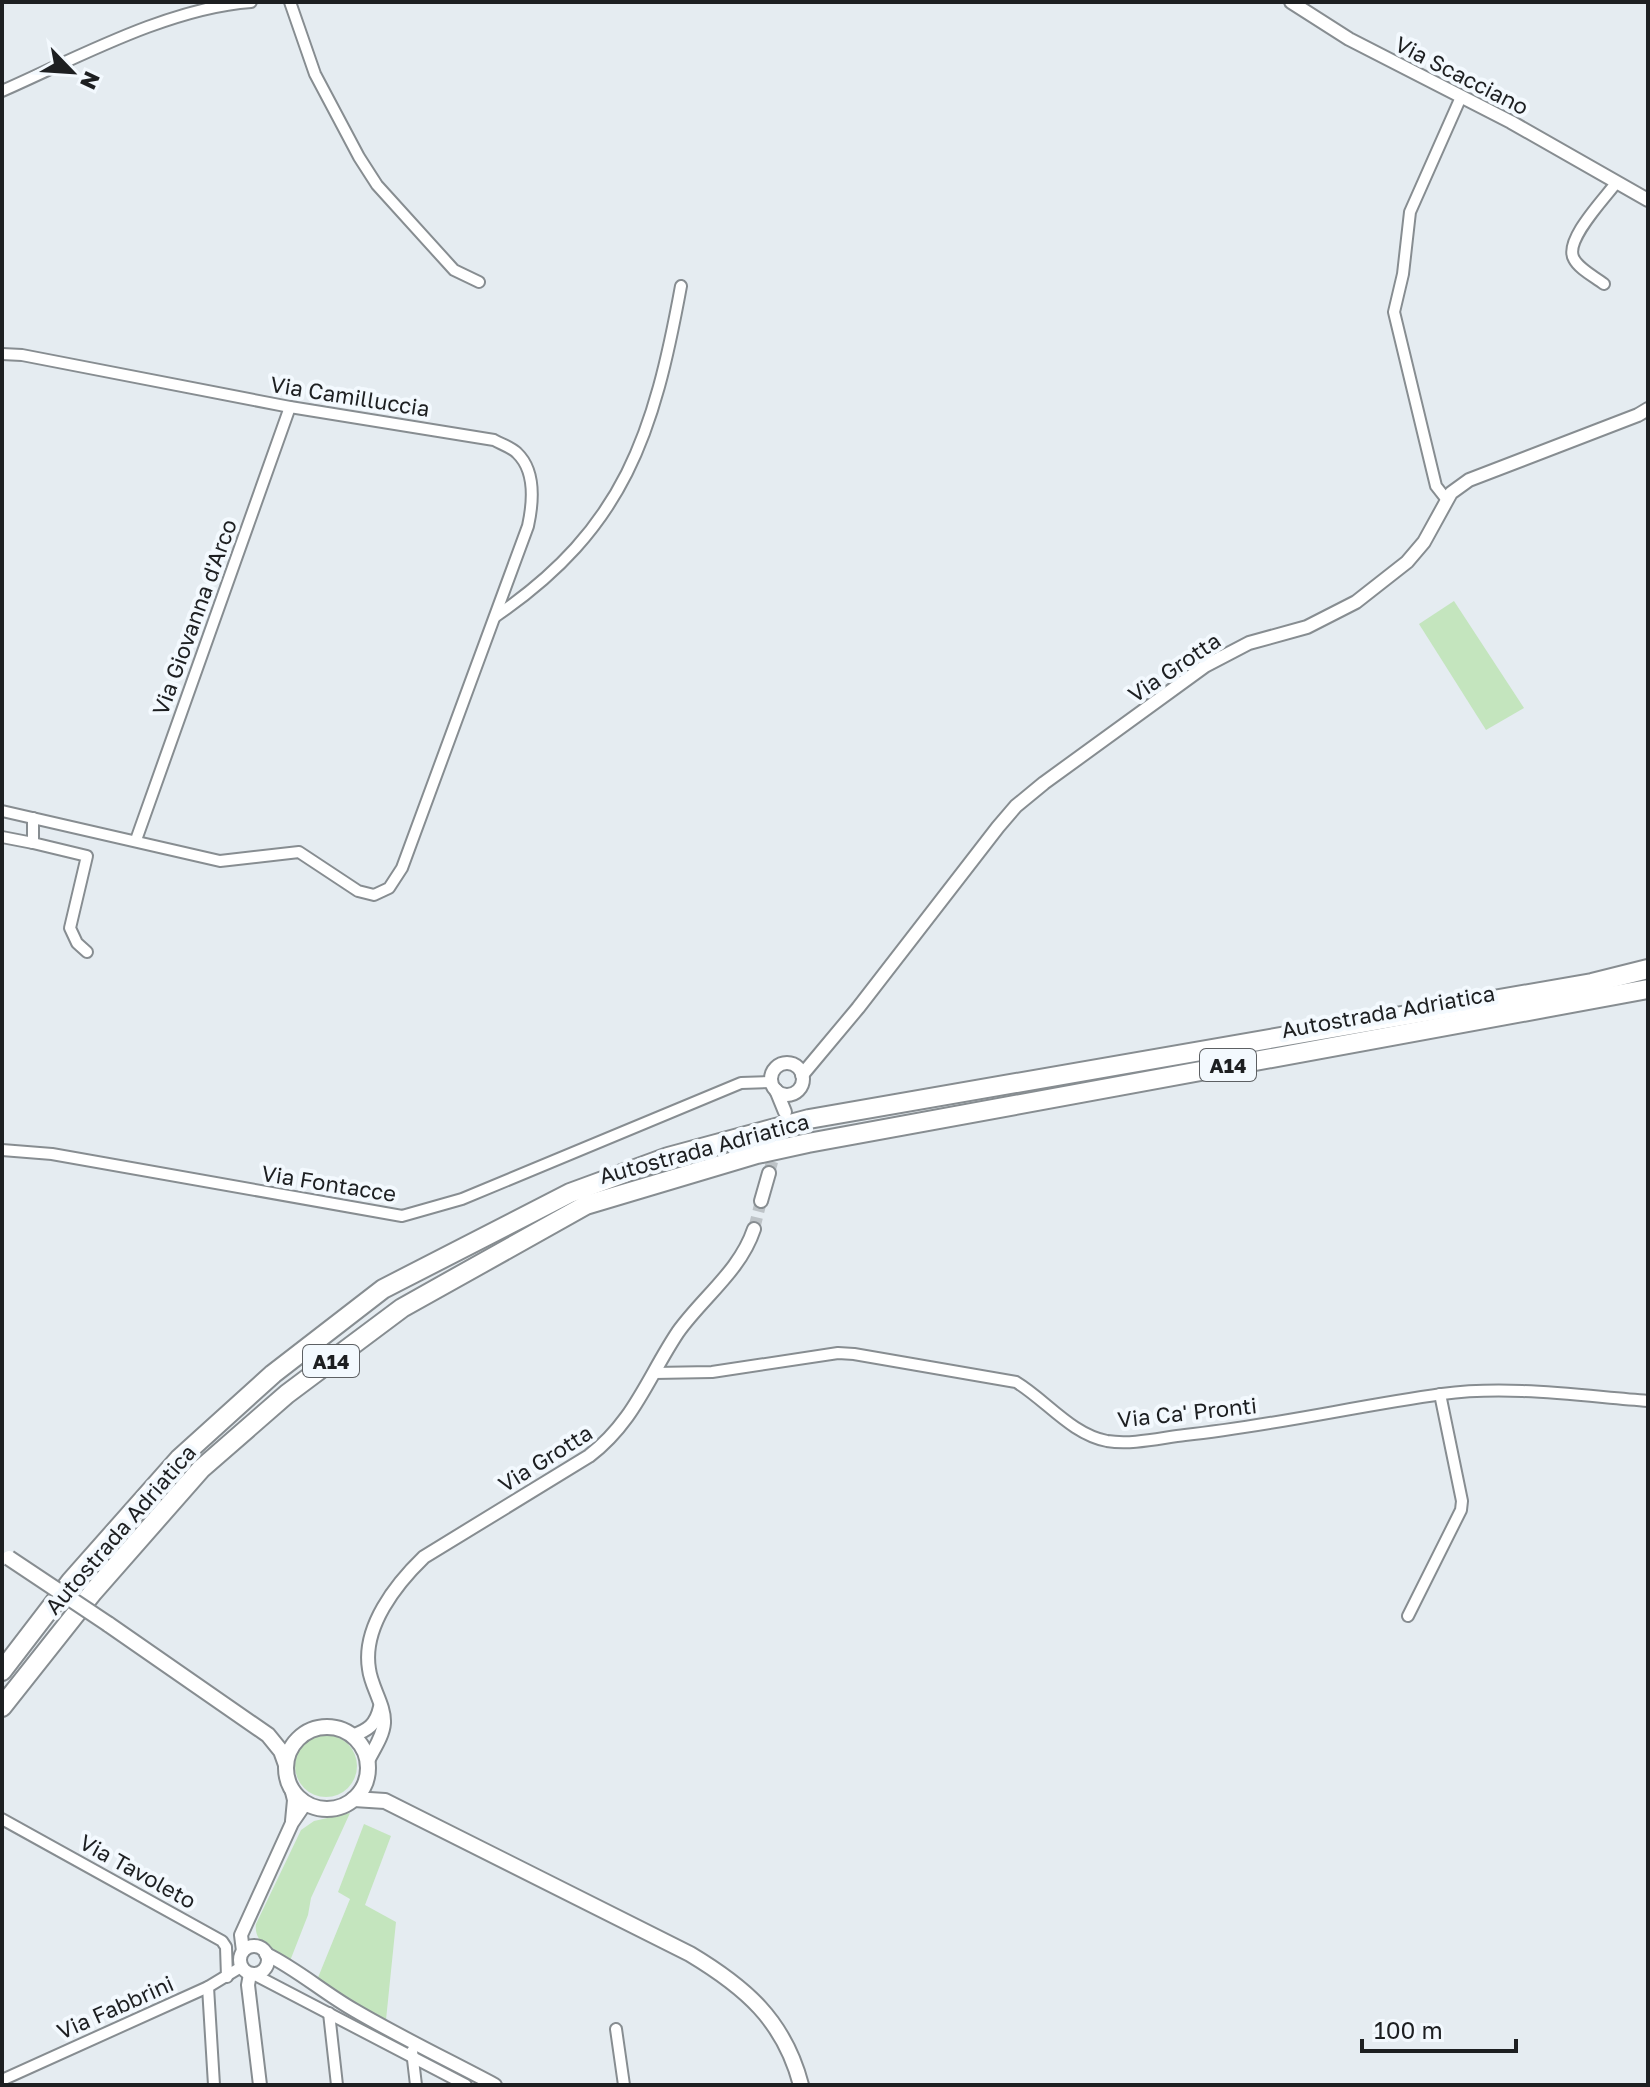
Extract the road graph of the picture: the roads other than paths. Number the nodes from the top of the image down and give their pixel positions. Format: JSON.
{"nodes":[{"id":1,"x":251,"y":2,"type":"edge"},
{"id":2,"x":290,"y":2,"type":"edge"},
{"id":3,"x":1291,"y":2,"type":"edge"},
{"id":4,"x":2,"y":91,"type":"edge"},
{"id":5,"x":1461,"y":97,"type":"junction"},
{"id":6,"x":1616,"y":183,"type":"junction"},
{"id":7,"x":1648,"y":200,"type":"edge"},
{"id":8,"x":479,"y":282,"type":"dead end"},
{"id":9,"x":1604,"y":284,"type":"dead end"},
{"id":10,"x":681,"y":286,"type":"dead end"},
{"id":11,"x":2,"y":354,"type":"edge"},
{"id":12,"x":290,"y":407,"type":"junction"},
{"id":13,"x":1648,"y":409,"type":"edge"},
{"id":14,"x":1447,"y":500,"type":"junction"},
{"id":15,"x":495,"y":617,"type":"junction"},
{"id":16,"x":2,"y":811,"type":"edge"},
{"id":17,"x":33,"y":818,"type":"junction"},
{"id":18,"x":2,"y":837,"type":"edge"},
{"id":19,"x":136,"y":840,"type":"junction"},
{"id":20,"x":33,"y":843,"type":"junction"},
{"id":21,"x":87,"y":952,"type":"dead end"},
{"id":22,"x":1648,"y":969,"type":"edge"},
{"id":23,"x":1648,"y":989,"type":"edge"},
{"id":24,"x":802,"y":1075,"type":"junction"},
{"id":25,"x":774,"y":1086,"type":"junction"},
{"id":26,"x":2,"y":1150,"type":"edge"},
{"id":27,"x":769,"y":1173,"type":"tunnel mouth"},
{"id":28,"x":761,"y":1201,"type":"tunnel mouth"},
{"id":29,"x":754,"y":1229,"type":"tunnel mouth"},
{"id":30,"x":654,"y":1373,"type":"junction"},
{"id":31,"x":1440,"y":1394,"type":"junction"},
{"id":32,"x":1648,"y":1401,"type":"edge"},
{"id":33,"x":5,"y":1556,"type":"edge"},
{"id":34,"x":1408,"y":1616,"type":"dead end"},
{"id":35,"x":2,"y":1671,"type":"edge"},
{"id":36,"x":380,"y":1704,"type":"junction"},
{"id":37,"x":2,"y":1707,"type":"edge"},
{"id":38,"x":268,"y":1735,"type":"junction"},
{"id":39,"x":352,"y":1736,"type":"junction"},
{"id":40,"x":300,"y":1737,"type":"junction"},
{"id":41,"x":367,"y":1763,"type":"junction"},
{"id":42,"x":286,"y":1765,"type":"junction"},
{"id":43,"x":366,"y":1778,"type":"junction"},
{"id":44,"x":291,"y":1788,"type":"junction"},
{"id":45,"x":354,"y":1799,"type":"junction"},
{"id":46,"x":385,"y":1801,"type":"junction"},
{"id":47,"x":309,"y":1805,"type":"junction"},
{"id":48,"x":2,"y":1819,"type":"edge"},
{"id":49,"x":292,"y":1823,"type":"junction"},
{"id":50,"x":249,"y":1918,"type":"junction"},
{"id":51,"x":262,"y":1950,"type":"junction"},
{"id":52,"x":243,"y":1951,"type":"junction"},
{"id":53,"x":253,"y":1971,"type":"junction"},
{"id":54,"x":298,"y":1974,"type":"junction"},
{"id":55,"x":227,"y":1977,"type":"junction"},
{"id":56,"x":208,"y":1987,"type":"junction"},
{"id":57,"x":329,"y":2013,"type":"junction"},
{"id":58,"x":616,"y":2029,"type":"dead end"},
{"id":59,"x":411,"y":2040,"type":"junction"},
{"id":60,"x":412,"y":2056,"type":"junction"},
{"id":61,"x":2,"y":2080,"type":"edge"},
{"id":62,"x":214,"y":2085,"type":"edge"},
{"id":63,"x":260,"y":2085,"type":"edge"},
{"id":64,"x":337,"y":2085,"type":"edge"},
{"id":65,"x":416,"y":2085,"type":"edge"},
{"id":66,"x":466,"y":2085,"type":"edge"},
{"id":67,"x":495,"y":2085,"type":"edge"},
{"id":68,"x":624,"y":2085,"type":"edge"},
{"id":69,"x":801,"y":2085,"type":"edge"}],
"edges":[{"from":1,"to":4,"type":"street"},
{"from":2,"to":8,"type":"street"},
{"from":3,"to":5,"type":"street","name":"Via Scacciano"},
{"from":5,"to":6,"type":"street","name":"Via Scacciano"},
{"from":5,"to":14,"type":"street"},
{"from":6,"to":7,"type":"street","name":"Via Scacciano"},
{"from":6,"to":9,"type":"street"},
{"from":10,"to":15,"type":"street"},
{"from":11,"to":12,"type":"street","name":"Via Camilluccia"},
{"from":12,"to":15,"type":"street","name":"Via Camilluccia"},
{"from":12,"to":19,"type":"street","name":"Via Giovanna d'Arco"},
{"from":13,"to":14,"type":"street","name":"Via Grotta"},
{"from":14,"to":24,"type":"street","name":"Via Grotta"},
{"from":15,"to":19,"type":"street","name":"Via Camilluccia"},
{"from":16,"to":17,"type":"street","name":"Via Camilluccia"},
{"from":17,"to":19,"type":"street","name":"Via Camilluccia"},
{"from":17,"to":20,"type":"street"},
{"from":18,"to":20,"type":"street"},
{"from":20,"to":21,"type":"street"},
{"from":22,"to":35,"type":"highway","name":"Autostrada Adriatica","number":"A14"},
{"from":23,"to":37,"type":"highway","name":"Autostrada Adriatica","number":"A14"},
{"from":24,"to":25,"type":"street"},
{"from":24,"to":25,"type":"street"},
{"from":25,"to":26,"type":"street","name":"Via Fontacce"},
{"from":27,"to":28,"type":"street"},
{"from":29,"to":30,"type":"street","name":"Via Grotta"},
{"from":30,"to":31,"type":"street","name":"Via Ca' Pronti"},
{"from":30,"to":36,"type":"street","name":"Via Grotta"},
{"from":31,"to":32,"type":"street","name":"Via Ca' Pronti"},
{"from":31,"to":34,"type":"street"},
{"from":33,"to":38,"type":"main road","bridge":true},
{"from":36,"to":39,"type":"street"},
{"from":36,"to":41,"type":"street","name":"Via Grotta"},
{"from":38,"to":40,"type":"main road"},
{"from":38,"to":42,"type":"main road"},
{"from":39,"to":40,"type":"main road"},
{"from":39,"to":41,"type":"main road"},
{"from":40,"to":42,"type":"main road"},
{"from":41,"to":43,"type":"main road"},
{"from":42,"to":44,"type":"main road"},
{"from":43,"to":45,"type":"main road"},
{"from":43,"to":46,"type":"main road"},
{"from":44,"to":47,"type":"main road"},
{"from":44,"to":49,"type":"street"},
{"from":45,"to":46,"type":"main road"},
{"from":45,"to":47,"type":"main road"},
{"from":46,"to":69,"type":"main road"},
{"from":47,"to":49,"type":"street"},
{"from":48,"to":55,"type":"street","name":"Via Tavoleto"},
{"from":49,"to":50,"type":"street"},
{"from":50,"to":51,"type":"street"},
{"from":50,"to":52,"type":"street"},
{"from":51,"to":52,"type":"street"},
{"from":51,"to":53,"type":"street"},
{"from":51,"to":54,"type":"street"},
{"from":52,"to":53,"type":"street"},
{"from":53,"to":54,"type":"street"},
{"from":53,"to":55,"type":"street","name":"Via Fabbrini"},
{"from":53,"to":57,"type":"street"},
{"from":53,"to":63,"type":"street"},
{"from":54,"to":59,"type":"street"},
{"from":55,"to":56,"type":"street","name":"Via Fabbrini"},
{"from":56,"to":61,"type":"street","name":"Via Fabbrini"},
{"from":56,"to":62,"type":"street"},
{"from":57,"to":60,"type":"street"},
{"from":57,"to":64,"type":"street"},
{"from":58,"to":68,"type":"street"},
{"from":59,"to":60,"type":"street"},
{"from":59,"to":67,"type":"street"},
{"from":60,"to":65,"type":"street"},
{"from":60,"to":66,"type":"street"}]}
